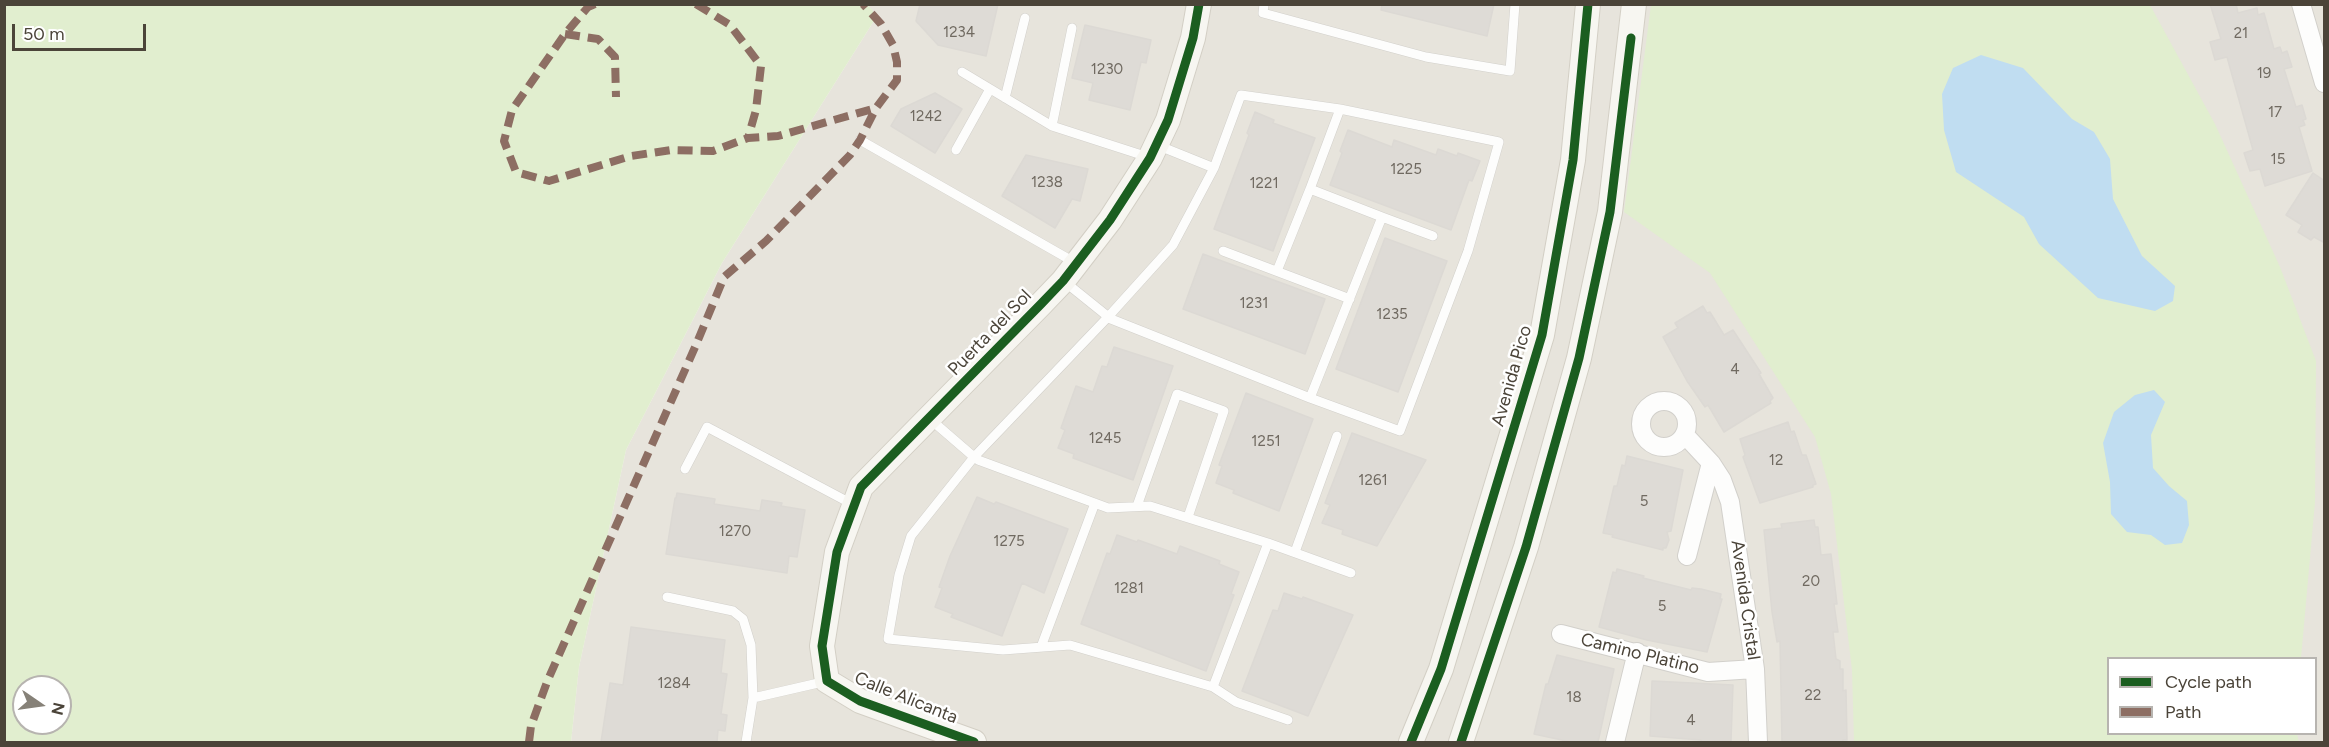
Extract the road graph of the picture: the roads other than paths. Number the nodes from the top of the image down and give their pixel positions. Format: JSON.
{"nodes":[{"id":1,"x":1199,"y":4,"type":"edge"},
{"id":2,"x":1264,"y":4,"type":"edge"},
{"id":3,"x":1515,"y":4,"type":"edge"},
{"id":4,"x":1588,"y":4,"type":"edge"},
{"id":5,"x":1634,"y":4,"type":"edge"},
{"id":6,"x":2301,"y":4,"type":"edge"},
{"id":7,"x":1025,"y":18,"type":"dead end"},
{"id":8,"x":1072,"y":28,"type":"dead end"},
{"id":9,"x":962,"y":72,"type":"dead end"},
{"id":10,"x":2325,"y":83,"type":"edge"},
{"id":11,"x":990,"y":89,"type":"junction"},
{"id":12,"x":1005,"y":98,"type":"junction"},
{"id":13,"x":1340,"y":110,"type":"junction"},
{"id":14,"x":1052,"y":126,"type":"junction"},
{"id":15,"x":860,"y":140,"type":"dead end"},
{"id":16,"x":956,"y":150,"type":"dead end"},
{"id":17,"x":1154,"y":152,"type":"junction"},
{"id":18,"x":1214,"y":168,"type":"junction"},
{"id":19,"x":1310,"y":189,"type":"junction"},
{"id":20,"x":1382,"y":217,"type":"junction"},
{"id":21,"x":1433,"y":236,"type":"dead end"},
{"id":22,"x":1222,"y":251,"type":"dead end"},
{"id":23,"x":1277,"y":271,"type":"junction"},
{"id":24,"x":1070,"y":272,"type":"junction"},
{"id":25,"x":1350,"y":299,"type":"junction"},
{"id":26,"x":1108,"y":317,"type":"junction"},
{"id":27,"x":1310,"y":398,"type":"junction"},
{"id":28,"x":930,"y":418,"type":"junction"},
{"id":29,"x":1685,"y":435,"type":"dead end"},
{"id":30,"x":1337,"y":436,"type":"dead end"},
{"id":31,"x":974,"y":457,"type":"junction"},
{"id":32,"x":1711,"y":463,"type":"junction"},
{"id":33,"x":685,"y":469,"type":"dead end"},
{"id":34,"x":1095,"y":503,"type":"junction"},
{"id":35,"x":854,"y":505,"type":"junction"},
{"id":36,"x":1137,"y":506,"type":"junction"},
{"id":37,"x":1188,"y":518,"type":"junction"},
{"id":38,"x":1268,"y":543,"type":"junction"},
{"id":39,"x":1295,"y":552,"type":"junction"},
{"id":40,"x":1687,"y":556,"type":"dead end"},
{"id":41,"x":1351,"y":573,"type":"dead end"},
{"id":42,"x":667,"y":597,"type":"dead end"},
{"id":43,"x":1561,"y":634,"type":"dead end"},
{"id":44,"x":1041,"y":647,"type":"junction"},
{"id":45,"x":1637,"y":652,"type":"junction"},
{"id":46,"x":1755,"y":669,"type":"junction"},
{"id":47,"x":827,"y":681,"type":"junction"},
{"id":48,"x":1213,"y":687,"type":"junction"},
{"id":49,"x":753,"y":698,"type":"junction"},
{"id":50,"x":1288,"y":720,"type":"dead end"},
{"id":51,"x":746,"y":742,"type":"edge"},
{"id":52,"x":974,"y":742,"type":"edge"},
{"id":53,"x":1410,"y":742,"type":"edge"},
{"id":54,"x":1461,"y":742,"type":"edge"},
{"id":55,"x":1615,"y":742,"type":"edge"},
{"id":56,"x":1758,"y":742,"type":"edge"}],
"edges":[{"from":1,"to":17,"type":"main road","name":"Puerta del Sol"},
{"from":2,"to":3,"type":"lane"},
{"from":4,"to":53,"type":"main road","name":"Avenida Pico"},
{"from":5,"to":54,"type":"main road"},
{"from":6,"to":10,"type":"street"},
{"from":7,"to":12,"type":"lane"},
{"from":8,"to":14,"type":"lane"},
{"from":9,"to":11,"type":"lane"},
{"from":11,"to":12,"type":"lane"},
{"from":11,"to":16,"type":"lane"},
{"from":12,"to":14,"type":"lane"},
{"from":13,"to":18,"type":"lane"},
{"from":13,"to":19,"type":"lane"},
{"from":13,"to":27,"type":"lane"},
{"from":14,"to":17,"type":"lane"},
{"from":15,"to":24,"type":"lane"},
{"from":17,"to":18,"type":"lane"},
{"from":17,"to":24,"type":"main road","name":"Puerta del Sol"},
{"from":18,"to":26,"type":"lane"},
{"from":19,"to":20,"type":"lane"},
{"from":19,"to":23,"type":"lane"},
{"from":20,"to":21,"type":"lane"},
{"from":20,"to":25,"type":"lane"},
{"from":22,"to":23,"type":"lane"},
{"from":23,"to":25,"type":"lane"},
{"from":24,"to":26,"type":"lane"},
{"from":24,"to":28,"type":"main road","name":"Puerta del Sol"},
{"from":25,"to":27,"type":"lane"},
{"from":26,"to":27,"type":"lane"},
{"from":26,"to":31,"type":"lane"},
{"from":28,"to":31,"type":"lane"},
{"from":28,"to":35,"type":"main road","name":"Puerta del Sol"},
{"from":29,"to":32,"type":"street","name":"Avenida Cristal"},
{"from":30,"to":39,"type":"lane"},
{"from":31,"to":34,"type":"lane"},
{"from":31,"to":44,"type":"lane"},
{"from":32,"to":40,"type":"street"},
{"from":32,"to":46,"type":"street","name":"Avenida Cristal"},
{"from":33,"to":35,"type":"lane"},
{"from":34,"to":36,"type":"lane"},
{"from":34,"to":44,"type":"lane"},
{"from":35,"to":47,"type":"main road","name":"Puerta del Sol"},
{"from":36,"to":37,"type":"lane"},
{"from":36,"to":37,"type":"lane"},
{"from":37,"to":38,"type":"lane"},
{"from":38,"to":39,"type":"lane"},
{"from":38,"to":48,"type":"lane"},
{"from":39,"to":41,"type":"lane"},
{"from":42,"to":49,"type":"lane"},
{"from":43,"to":45,"type":"street","name":"Camino Platino"},
{"from":44,"to":48,"type":"lane"},
{"from":45,"to":46,"type":"street","name":"Camino Platino"},
{"from":45,"to":55,"type":"street"},
{"from":46,"to":56,"type":"street","name":"Avenida Cristal"},
{"from":47,"to":49,"type":"lane"},
{"from":47,"to":52,"type":"main road","name":"Calle Alicanta"},
{"from":48,"to":50,"type":"lane"},
{"from":49,"to":51,"type":"lane"}]}
